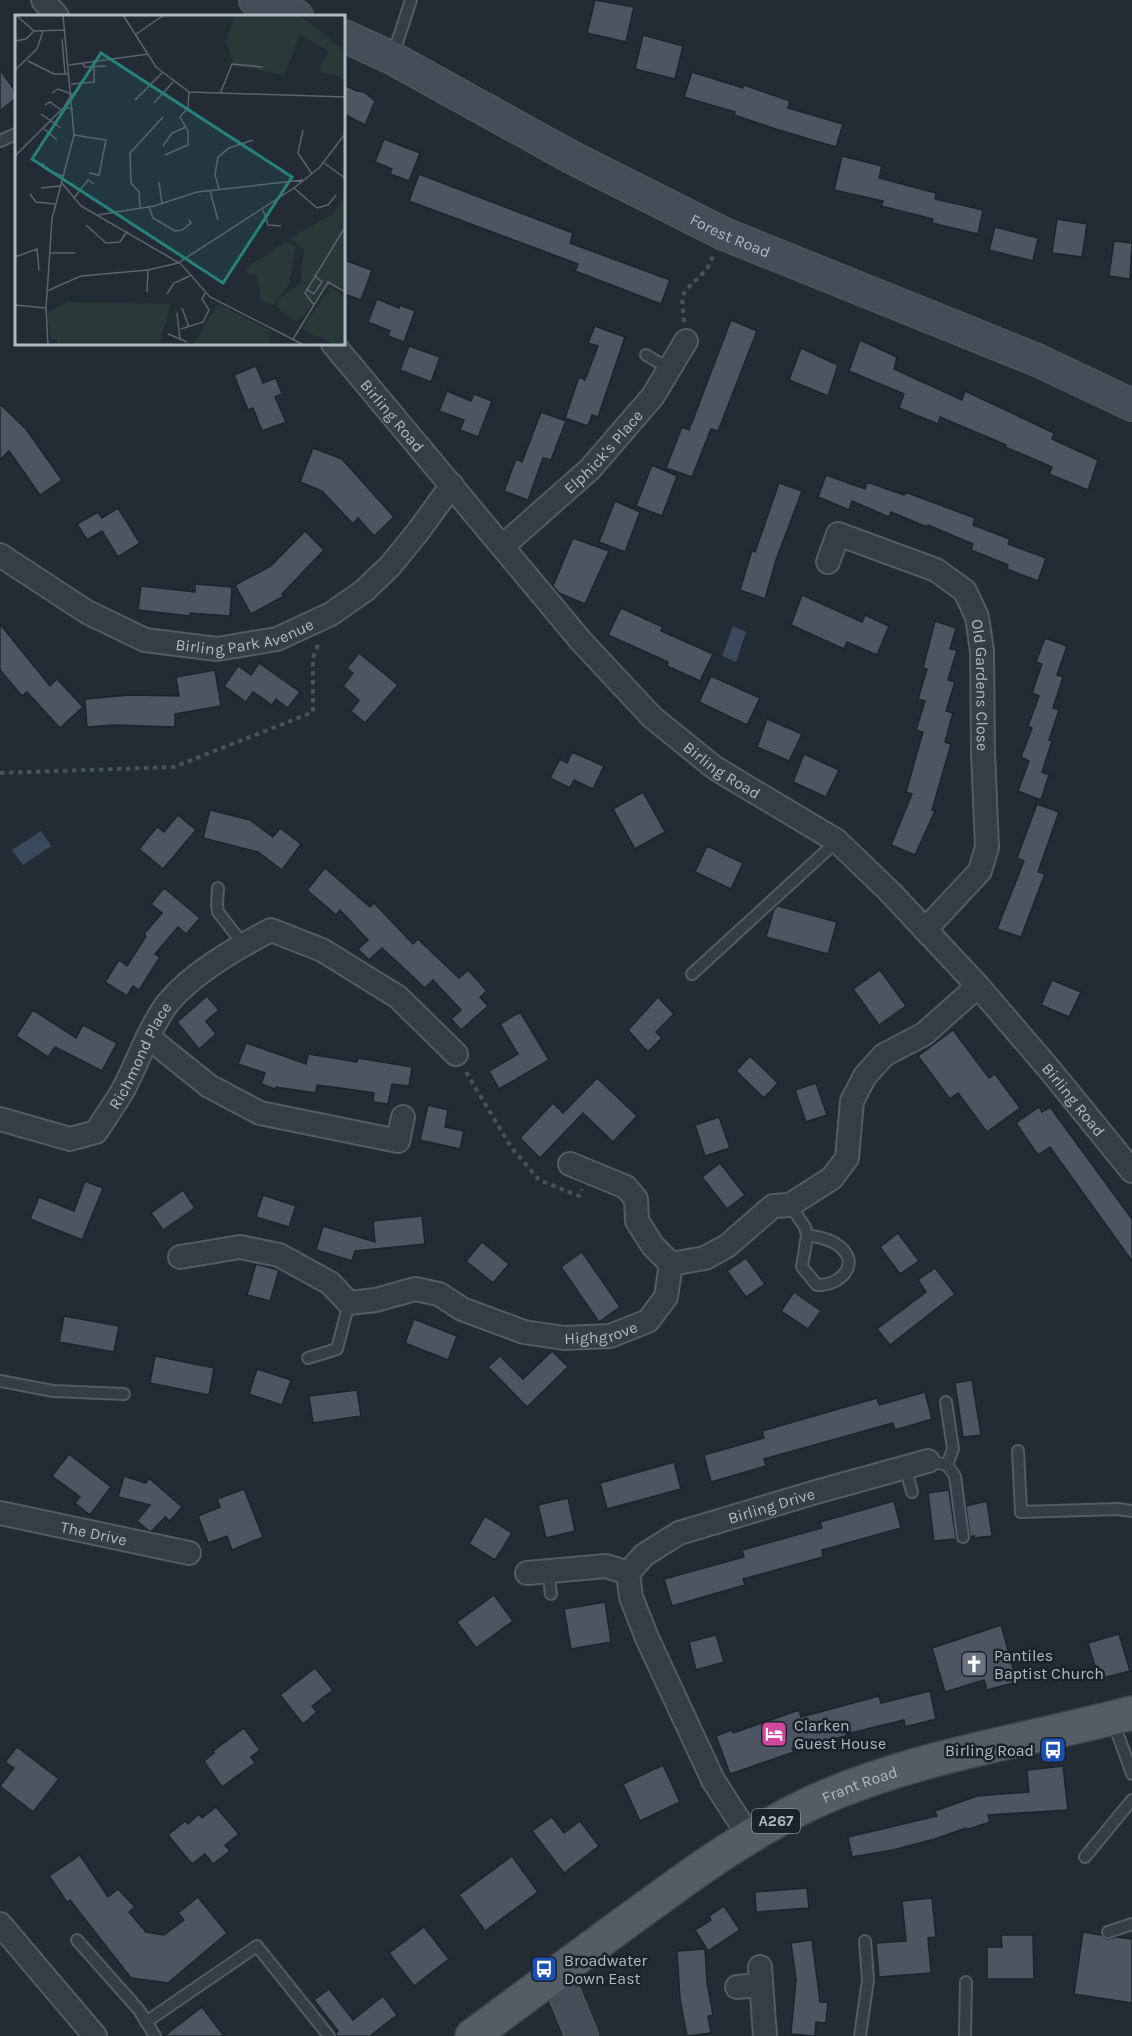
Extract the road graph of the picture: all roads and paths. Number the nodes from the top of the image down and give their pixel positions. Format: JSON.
{"nodes":[{"id":1,"x":43,"y":0,"type":"edge"},
{"id":2,"x":255,"y":0,"type":"edge"},
{"id":3,"x":411,"y":0,"type":"edge"},
{"id":4,"x":56,"y":15,"type":"edge"},
{"id":5,"x":294,"y":15,"type":"edge"},
{"id":6,"x":345,"y":36,"type":"edge"},
{"id":7,"x":392,"y":58,"type":"junction"},
{"id":8,"x":15,"y":134,"type":"edge"},
{"id":9,"x":0,"y":141,"type":"edge"},
{"id":10,"x":723,"y":234,"type":"junction"},
{"id":11,"x":686,"y":341,"type":"joint"},
{"id":12,"x":334,"y":345,"type":"edge"},
{"id":13,"x":646,"y":355,"type":"dead end"},
{"id":14,"x":670,"y":369,"type":"junction"},
{"id":15,"x":1132,"y":405,"type":"edge"},
{"id":16,"x":452,"y":485,"type":"junction"},
{"id":17,"x":503,"y":546,"type":"junction"},
{"id":18,"x":0,"y":555,"type":"edge"},
{"id":19,"x":828,"y":562,"type":"dead end"},
{"id":20,"x":331,"y":614,"type":"junction"},
{"id":21,"x":0,"y":773,"type":"edge"},
{"id":22,"x":837,"y":841,"type":"junction"},
{"id":23,"x":218,"y":888,"type":"dead end"},
{"id":24,"x":925,"y":930,"type":"junction"},
{"id":25,"x":243,"y":944,"type":"junction"},
{"id":26,"x":692,"y":974,"type":"dead end"},
{"id":27,"x":978,"y":986,"type":"junction"},
{"id":28,"x":148,"y":1037,"type":"junction"},
{"id":29,"x":456,"y":1054,"type":"joint"},
{"id":30,"x":403,"y":1117,"type":"dead end"},
{"id":31,"x":0,"y":1119,"type":"edge"},
{"id":32,"x":570,"y":1164,"type":"dead end"},
{"id":33,"x":1132,"y":1171,"type":"edge"},
{"id":34,"x":591,"y":1173,"type":"junction"},
{"id":35,"x":790,"y":1205,"type":"junction"},
{"id":36,"x":807,"y":1235,"type":"junction"},
{"id":37,"x":180,"y":1257,"type":"dead end"},
{"id":38,"x":671,"y":1264,"type":"junction"},
{"id":39,"x":349,"y":1303,"type":"junction"},
{"id":40,"x":308,"y":1358,"type":"dead end"},
{"id":41,"x":0,"y":1381,"type":"edge"},
{"id":42,"x":124,"y":1394,"type":"dead end"},
{"id":43,"x":946,"y":1402,"type":"dead end"},
{"id":44,"x":1018,"y":1451,"type":"dead end"},
{"id":45,"x":937,"y":1463,"type":"junction"},
{"id":46,"x":905,"y":1467,"type":"junction"},
{"id":47,"x":912,"y":1492,"type":"dead end"},
{"id":48,"x":1132,"y":1511,"type":"edge"},
{"id":49,"x":0,"y":1513,"type":"edge"},
{"id":50,"x":963,"y":1537,"type":"dead end"},
{"id":51,"x":189,"y":1553,"type":"dead end"},
{"id":52,"x":537,"y":1572,"type":"joint"},
{"id":53,"x":628,"y":1574,"type":"junction"},
{"id":54,"x":551,"y":1594,"type":"dead end"},
{"id":55,"x":1122,"y":1715,"type":"edge"},
{"id":56,"x":1132,"y":1774,"type":"edge"},
{"id":57,"x":1132,"y":1800,"type":"edge"},
{"id":58,"x":749,"y":1836,"type":"junction"},
{"id":59,"x":1084,"y":1857,"type":"dead end"},
{"id":60,"x":0,"y":1924,"type":"edge"},
{"id":61,"x":1132,"y":1924,"type":"edge"},
{"id":62,"x":1108,"y":1932,"type":"dead end"},
{"id":63,"x":77,"y":1940,"type":"dead end"},
{"id":64,"x":865,"y":1941,"type":"dead end"},
{"id":65,"x":556,"y":1973,"type":"junction"},
{"id":66,"x":966,"y":1982,"type":"dead end"},
{"id":67,"x":737,"y":1987,"type":"dead end"},
{"id":68,"x":146,"y":2022,"type":"junction"},
{"id":69,"x":95,"y":2036,"type":"edge"},
{"id":70,"x":155,"y":2036,"type":"edge"},
{"id":71,"x":329,"y":2036,"type":"edge"},
{"id":72,"x":472,"y":2036,"type":"edge"},
{"id":73,"x":582,"y":2036,"type":"edge"},
{"id":74,"x":765,"y":2036,"type":"edge"},
{"id":75,"x":860,"y":2036,"type":"edge"},
{"id":76,"x":965,"y":2036,"type":"edge"}],
"edges":[{"from":1,"to":4,"type":"street"},
{"from":2,"to":5,"type":"street"},
{"from":3,"to":7,"type":"lane"},
{"from":6,"to":7,"type":"street","name":"Forest Road"},
{"from":7,"to":10,"type":"street","name":"Forest Road"},
{"from":8,"to":9,"type":"lane"},
{"from":10,"to":11,"type":"path"},
{"from":10,"to":15,"type":"street","name":"Forest Road"},
{"from":11,"to":14,"type":"street","name":"Elphick's Place"},
{"from":12,"to":16,"type":"street","name":"Birling Road"},
{"from":13,"to":14,"type":"lane"},
{"from":14,"to":17,"type":"street","name":"Elphick's Place"},
{"from":16,"to":17,"type":"street","name":"Birling Road"},
{"from":16,"to":20,"type":"street","name":"Birling Park Avenue"},
{"from":17,"to":22,"type":"street","name":"Birling Road"},
{"from":18,"to":20,"type":"street","name":"Birling Park Avenue"},
{"from":19,"to":24,"type":"street","name":"Old Gardens Close"},
{"from":20,"to":21,"type":"path"},
{"from":22,"to":24,"type":"street","name":"Birling Road"},
{"from":22,"to":26,"type":"lane"},
{"from":23,"to":25,"type":"lane"},
{"from":24,"to":27,"type":"street","name":"Birling Road"},
{"from":25,"to":28,"type":"street","name":"Richmond Place"},
{"from":25,"to":29,"type":"street","name":"Richmond Place"},
{"from":27,"to":33,"type":"street","name":"Birling Road"},
{"from":27,"to":35,"type":"street"},
{"from":28,"to":30,"type":"street"},
{"from":28,"to":31,"type":"street","name":"Richmond Place"},
{"from":29,"to":34,"type":"path"},
{"from":32,"to":34,"type":"street"},
{"from":34,"to":38,"type":"street"},
{"from":35,"to":36,"type":"lane"},
{"from":35,"to":38,"type":"street"},
{"from":36,"to":36,"type":"lane"},
{"from":37,"to":39,"type":"street"},
{"from":38,"to":39,"type":"street","name":"Highgrove"},
{"from":39,"to":40,"type":"lane"},
{"from":41,"to":42,"type":"lane"},
{"from":43,"to":45,"type":"lane"},
{"from":44,"to":48,"type":"lane"},
{"from":45,"to":46,"type":"street","name":"Birling Drive"},
{"from":45,"to":50,"type":"lane"},
{"from":46,"to":47,"type":"lane"},
{"from":46,"to":53,"type":"street","name":"Birling Drive"},
{"from":49,"to":51,"type":"street","name":"The Drive"},
{"from":52,"to":53,"type":"street"},
{"from":52,"to":54,"type":"lane"},
{"from":53,"to":58,"type":"street"},
{"from":55,"to":56,"type":"lane"},
{"from":55,"to":58,"type":"main road","name":"Frant Road","number":"A267"},
{"from":57,"to":59,"type":"lane"},
{"from":58,"to":65,"type":"main road","name":"Frant Road","number":"A267"},
{"from":60,"to":69,"type":"street"},
{"from":61,"to":62,"type":"lane"},
{"from":63,"to":68,"type":"lane"},
{"from":64,"to":75,"type":"lane"},
{"from":65,"to":72,"type":"main road","name":"Frant Road","number":"A267"},
{"from":65,"to":73,"type":"street"},
{"from":66,"to":76,"type":"lane"},
{"from":67,"to":74,"type":"street"},
{"from":68,"to":70,"type":"lane"},
{"from":68,"to":71,"type":"lane"}]}
